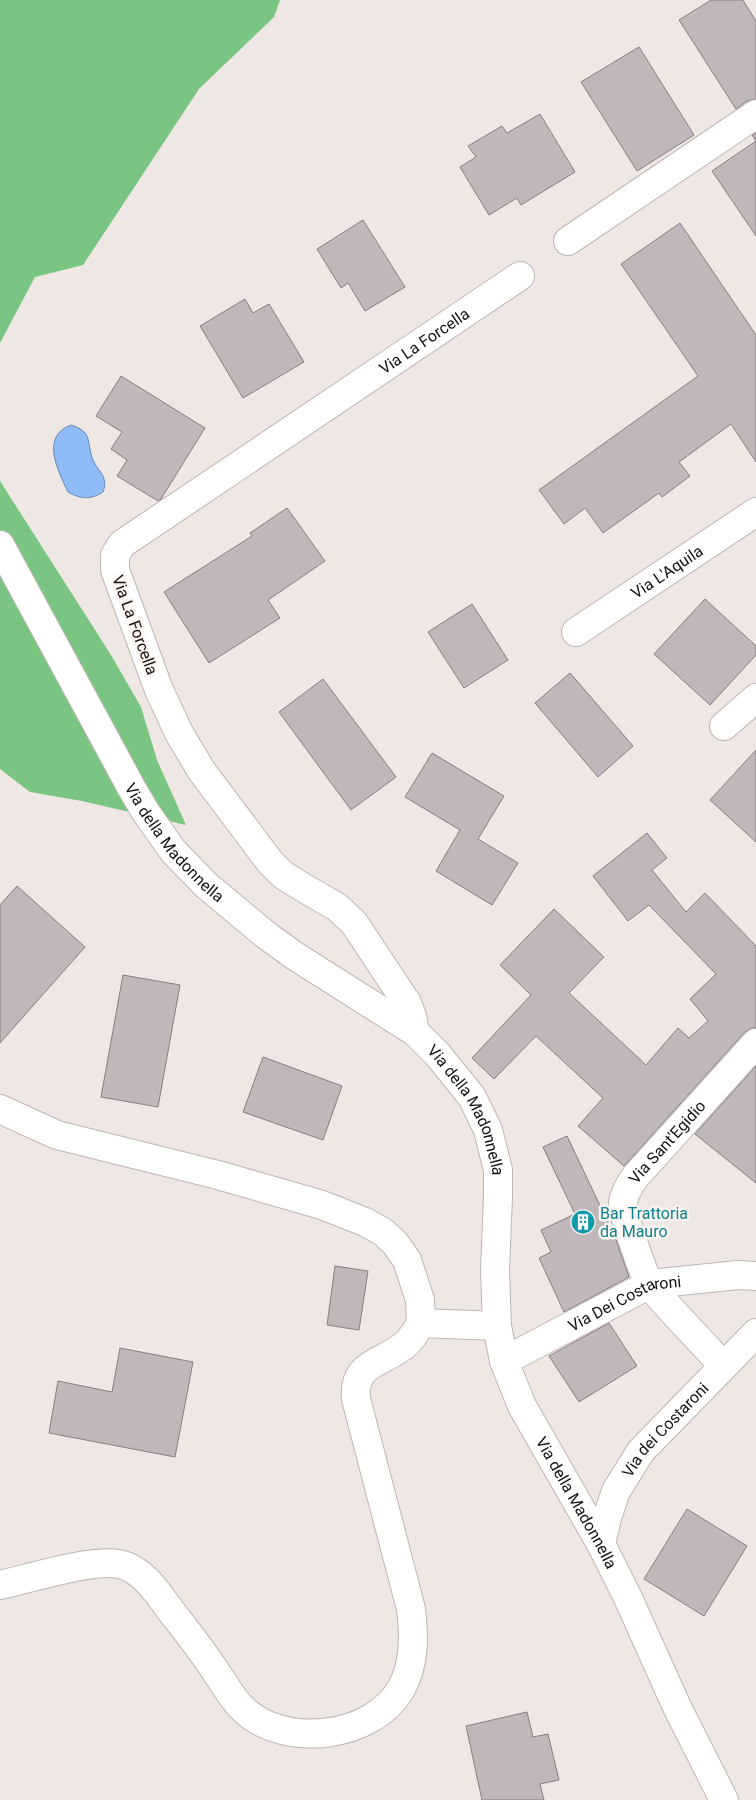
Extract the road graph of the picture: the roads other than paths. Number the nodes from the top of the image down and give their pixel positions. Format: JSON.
{"nodes":[{"id":1,"x":756,"y":114,"type":"edge"},
{"id":2,"x":568,"y":242,"type":"dead end"},
{"id":3,"x":520,"y":276,"type":"dead end"},
{"id":4,"x":756,"y":512,"type":"edge"},
{"id":5,"x":0,"y":545,"type":"edge"},
{"id":6,"x":576,"y":632,"type":"dead end"},
{"id":7,"x":756,"y":698,"type":"edge"},
{"id":8,"x":724,"y":726,"type":"dead end"},
{"id":9,"x":415,"y":1032,"type":"junction"},
{"id":10,"x":756,"y":1043,"type":"edge"},
{"id":11,"x":0,"y":1109,"type":"edge"},
{"id":12,"x":756,"y":1276,"type":"edge"},
{"id":13,"x":650,"y":1284,"type":"junction"},
{"id":14,"x":421,"y":1324,"type":"junction"},
{"id":15,"x":497,"y":1326,"type":"junction"},
{"id":16,"x":756,"y":1333,"type":"edge"},
{"id":17,"x":504,"y":1361,"type":"junction"},
{"id":18,"x":724,"y":1366,"type":"junction"},
{"id":19,"x":601,"y":1544,"type":"junction"},
{"id":20,"x":0,"y":1585,"type":"edge"},
{"id":21,"x":724,"y":1800,"type":"edge"}],
"edges":[{"from":1,"to":2,"type":"street"},
{"from":3,"to":9,"type":"street","name":"Via La Forcella"},
{"from":4,"to":6,"type":"street","name":"Via L'Aquila"},
{"from":5,"to":9,"type":"street","name":"Via della Madonnella"},
{"from":7,"to":8,"type":"street"},
{"from":9,"to":15,"type":"street","name":"Via della Madonnella"},
{"from":10,"to":13,"type":"street","name":"Via Sant'Egidio"},
{"from":11,"to":14,"type":"street"},
{"from":12,"to":13,"type":"street","name":"Via Dei Costaroni"},
{"from":13,"to":17,"type":"street","name":"Via Dei Costaroni"},
{"from":13,"to":18,"type":"street"},
{"from":14,"to":15,"type":"street"},
{"from":14,"to":20,"type":"street"},
{"from":15,"to":17,"type":"street","name":"Via della Madonnella"},
{"from":16,"to":18,"type":"street","name":"Via dei Costaroni"},
{"from":17,"to":19,"type":"street","name":"Via della Madonnella"},
{"from":18,"to":19,"type":"street","name":"Via dei Costaroni"},
{"from":19,"to":21,"type":"street","name":"Via della Madonnella"}]}
